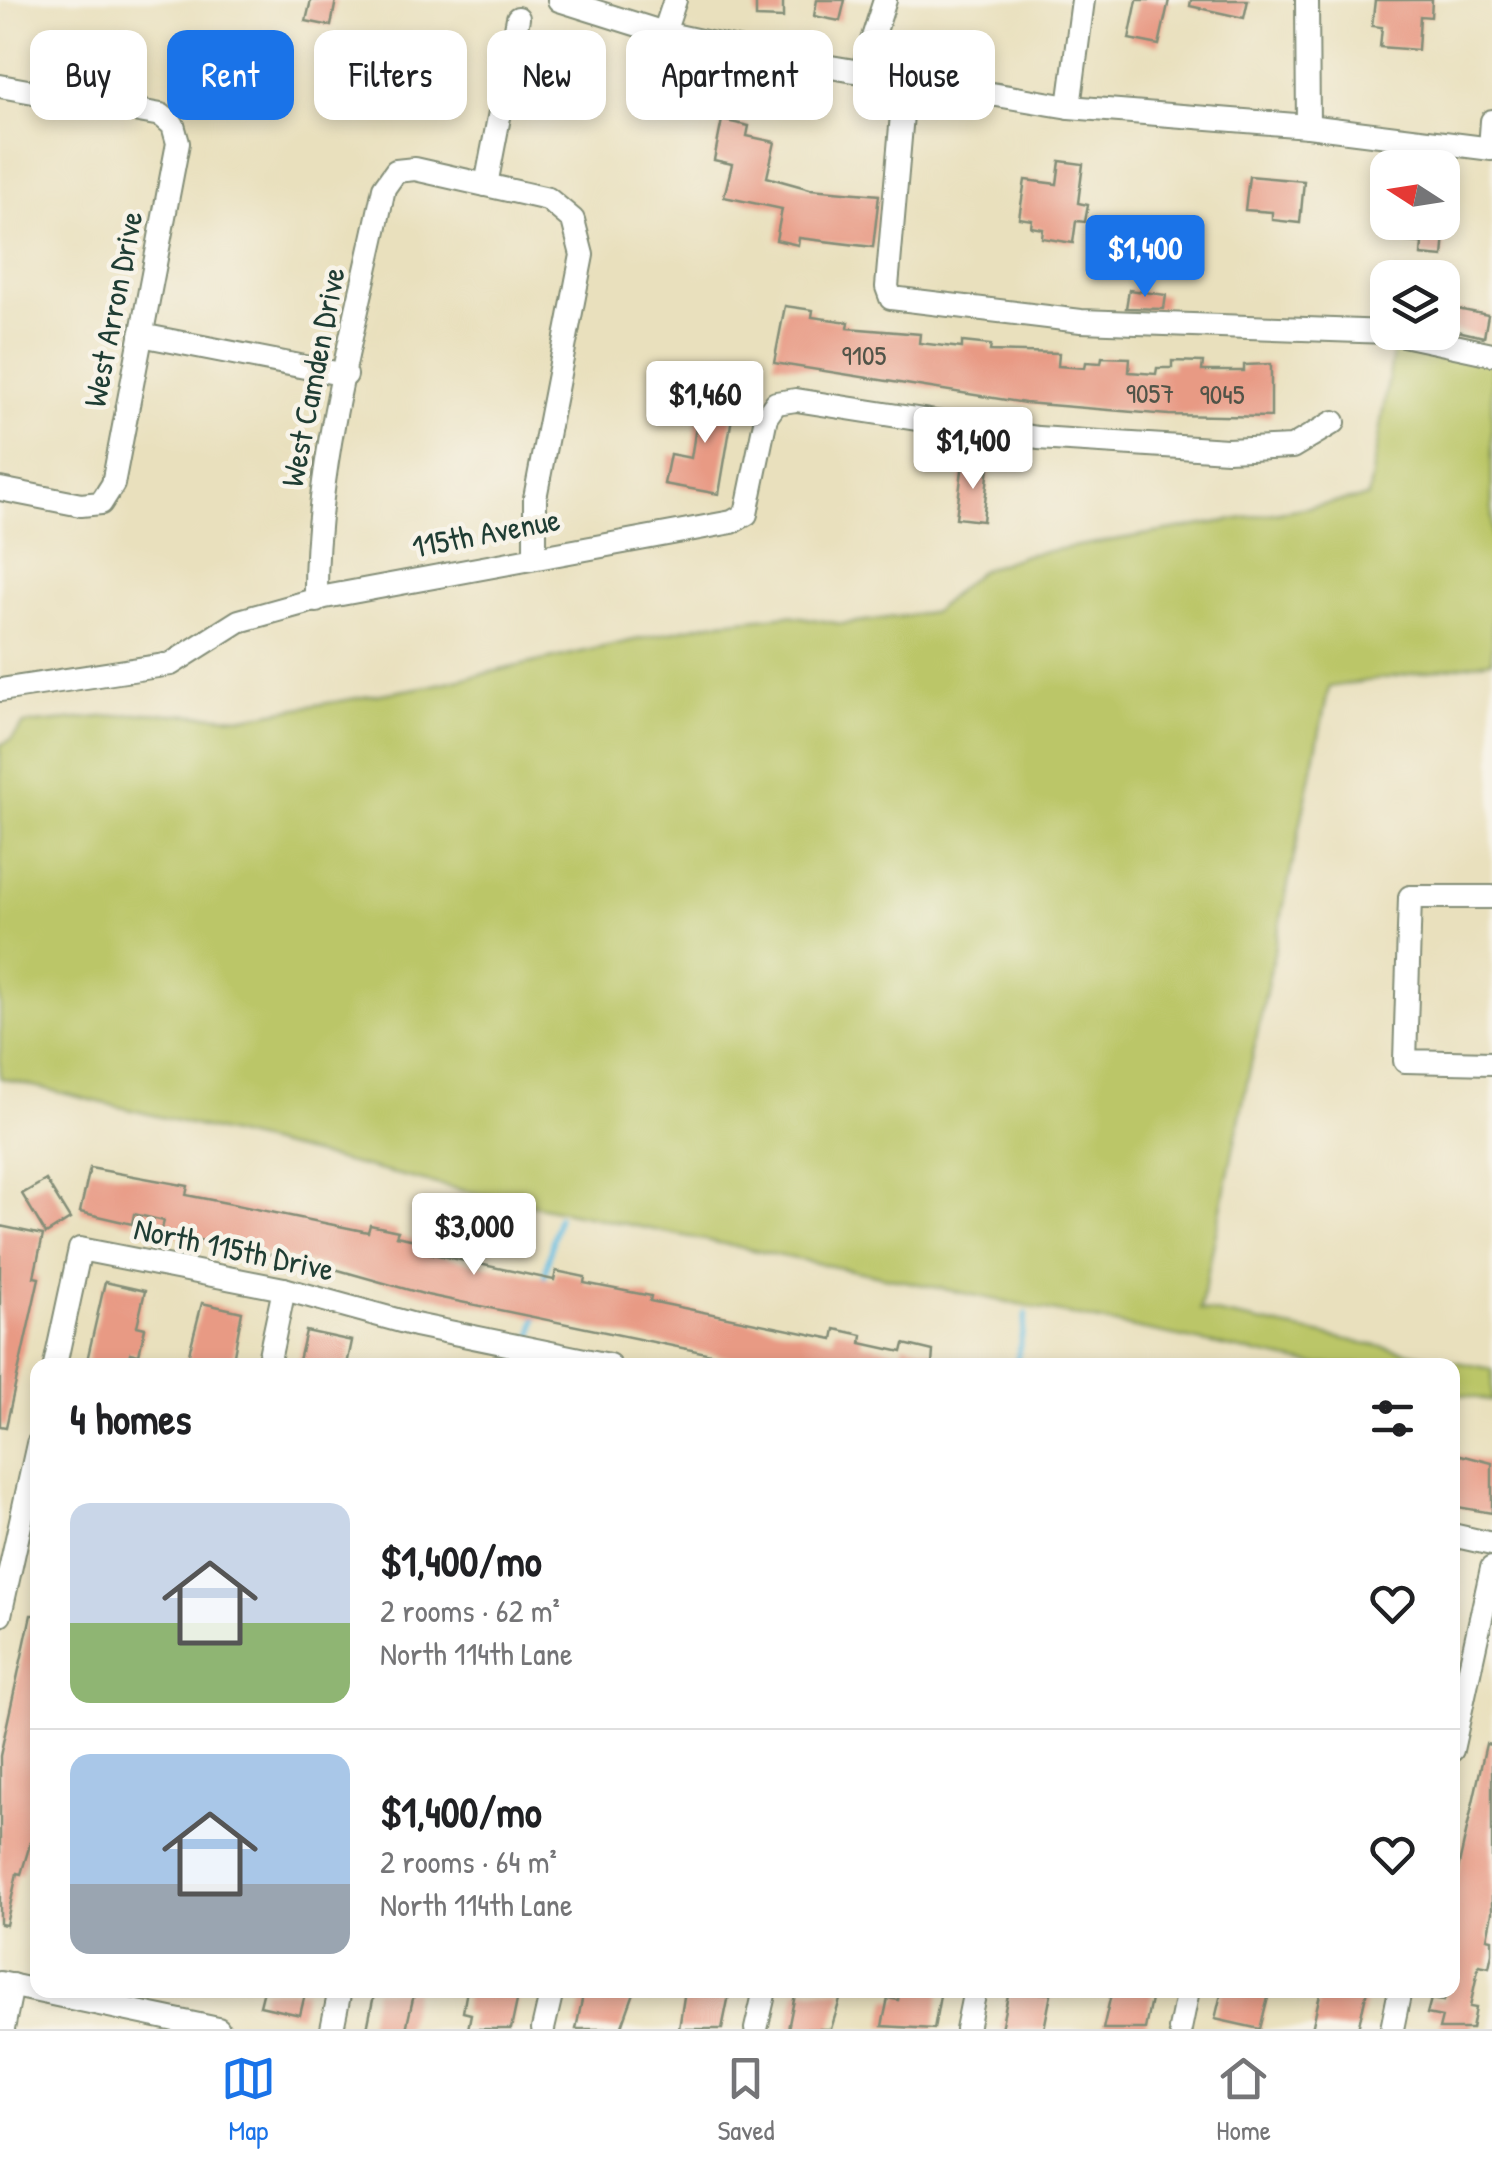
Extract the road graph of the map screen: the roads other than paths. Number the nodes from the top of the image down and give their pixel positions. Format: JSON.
{"nodes":[{"id":1,"x":559,"y":0,"type":"edge"},
{"id":2,"x":675,"y":0,"type":"edge"},
{"id":3,"x":885,"y":0,"type":"edge"},
{"id":4,"x":1083,"y":0,"type":"edge"},
{"id":5,"x":1307,"y":0,"type":"edge"},
{"id":6,"x":518,"y":18,"type":"dead end"},
{"id":7,"x":652,"y":30,"type":"edge"},
{"id":8,"x":665,"y":30,"type":"edge"},
{"id":9,"x":875,"y":30,"type":"edge"},
{"id":10,"x":0,"y":86,"type":"edge"},
{"id":11,"x":995,"y":95,"type":"edge"},
{"id":12,"x":1069,"y":107,"type":"junction"},
{"id":13,"x":902,"y":120,"type":"edge"},
{"id":14,"x":1492,"y":121,"type":"edge"},
{"id":15,"x":1308,"y":126,"type":"junction"},
{"id":16,"x":1491,"y":148,"type":"edge"},
{"id":17,"x":486,"y":185,"type":"junction"},
{"id":18,"x":1370,"y":331,"type":"edge"},
{"id":19,"x":141,"y":336,"type":"junction"},
{"id":20,"x":1460,"y":347,"type":"edge"},
{"id":21,"x":1492,"y":354,"type":"edge"},
{"id":22,"x":346,"y":374,"type":"junction"},
{"id":23,"x":1334,"y":422,"type":"dead end"},
{"id":24,"x":0,"y":489,"type":"edge"},
{"id":25,"x":535,"y":556,"type":"junction"},
{"id":26,"x":316,"y":600,"type":"junction"},
{"id":27,"x":0,"y":690,"type":"edge"},
{"id":28,"x":1492,"y":897,"type":"edge"},
{"id":29,"x":1492,"y":1063,"type":"edge"},
{"id":30,"x":284,"y":1289,"type":"junction"},
{"id":31,"x":481,"y":1340,"type":"junction"},
{"id":32,"x":57,"y":1358,"type":"edge"},
{"id":33,"x":269,"y":1358,"type":"edge"},
{"id":34,"x":477,"y":1358,"type":"edge"},
{"id":35,"x":573,"y":1358,"type":"edge"},
{"id":36,"x":30,"y":1480,"type":"edge"},
{"id":37,"x":1460,"y":1538,"type":"edge"},
{"id":38,"x":1492,"y":1544,"type":"edge"},
{"id":39,"x":1492,"y":1568,"type":"edge"},
{"id":40,"x":0,"y":1615,"type":"edge"},
{"id":41,"x":1460,"y":1714,"type":"edge"},
{"id":42,"x":6,"y":1984,"type":"edge"},
{"id":43,"x":338,"y":1998,"type":"edge"},
{"id":44,"x":550,"y":1998,"type":"edge"},
{"id":45,"x":763,"y":1998,"type":"edge"},
{"id":46,"x":974,"y":1998,"type":"edge"},
{"id":47,"x":1186,"y":1998,"type":"edge"},
{"id":48,"x":1398,"y":1998,"type":"edge"},
{"id":49,"x":127,"y":2000,"type":"edge"},
{"id":50,"x":3,"y":2029,"type":"edge"},
{"id":51,"x":218,"y":2029,"type":"edge"},
{"id":52,"x":332,"y":2029,"type":"edge"},
{"id":53,"x":543,"y":2029,"type":"edge"},
{"id":54,"x":756,"y":2029,"type":"edge"},
{"id":55,"x":967,"y":2029,"type":"edge"},
{"id":56,"x":1180,"y":2029,"type":"edge"},
{"id":57,"x":1392,"y":2029,"type":"edge"}],
"edges":[{"from":1,"to":7,"type":"street"},
{"from":2,"to":8,"type":"street"},
{"from":3,"to":9,"type":"street"},
{"from":4,"to":12,"type":"street"},
{"from":5,"to":15,"type":"street"},
{"from":6,"to":17,"type":"street"},
{"from":10,"to":19,"type":"street","name":"West Arron Drive"},
{"from":11,"to":12,"type":"street"},
{"from":12,"to":15,"type":"street"},
{"from":13,"to":18,"type":"street"},
{"from":14,"to":16,"type":"street"},
{"from":15,"to":16,"type":"street"},
{"from":17,"to":22,"type":"street","name":"West Camden Drive"},
{"from":17,"to":25,"type":"street"},
{"from":19,"to":22,"type":"street"},
{"from":19,"to":24,"type":"street","name":"West Arron Drive"},
{"from":20,"to":21,"type":"street"},
{"from":22,"to":26,"type":"street","name":"West Camden Drive"},
{"from":23,"to":25,"type":"street","name":"115th Avenue"},
{"from":25,"to":26,"type":"street","name":"115th Avenue"},
{"from":26,"to":27,"type":"street","name":"115th Avenue"},
{"from":28,"to":29,"type":"street"},
{"from":30,"to":31,"type":"street","name":"North 115th Drive"},
{"from":30,"to":32,"type":"street","name":"North 115th Drive"},
{"from":30,"to":33,"type":"street"},
{"from":31,"to":34,"type":"street"},
{"from":31,"to":35,"type":"street","name":"North 115th Drive"},
{"from":36,"to":40,"type":"street"},
{"from":37,"to":38,"type":"street"},
{"from":39,"to":41,"type":"street"},
{"from":42,"to":50,"type":"street"},
{"from":43,"to":52,"type":"street"},
{"from":44,"to":53,"type":"street"},
{"from":45,"to":54,"type":"street"},
{"from":46,"to":55,"type":"street"},
{"from":47,"to":56,"type":"street"},
{"from":48,"to":57,"type":"street"},
{"from":49,"to":51,"type":"street"}]}
